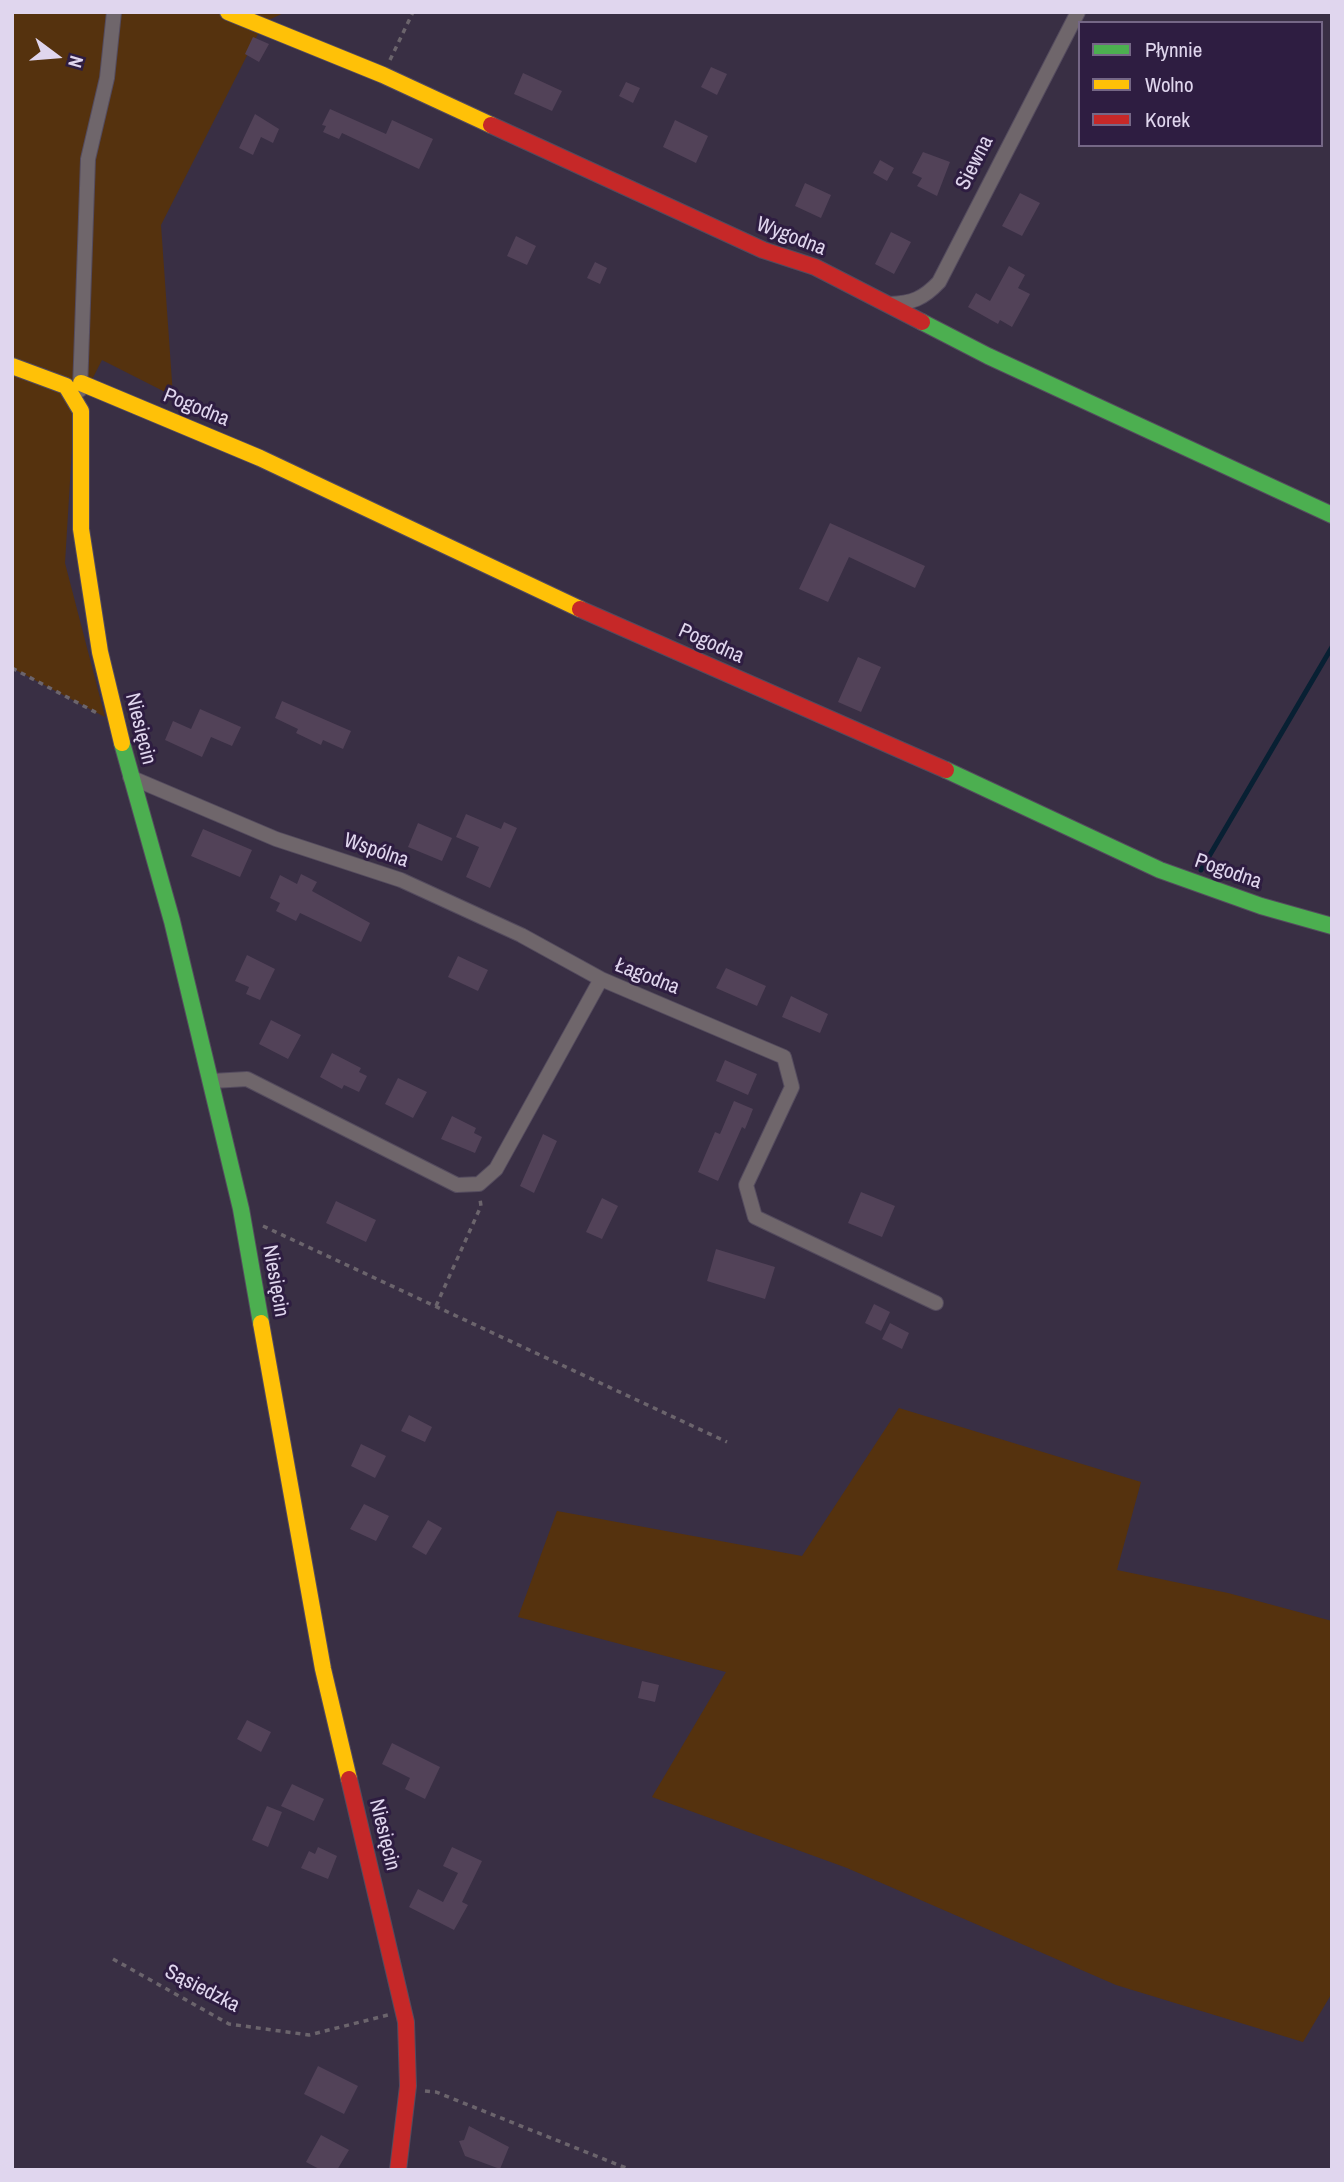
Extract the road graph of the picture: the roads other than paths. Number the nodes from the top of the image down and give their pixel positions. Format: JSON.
{"nodes":[{"id":1,"x":114,"y":12,"type":"edge"},
{"id":2,"x":229,"y":12,"type":"edge"},
{"id":3,"x":1078,"y":12,"type":"edge"},
{"id":4,"x":888,"y":304,"type":"junction"},
{"id":5,"x":12,"y":366,"type":"edge"},
{"id":6,"x":81,"y":383,"type":"junction"},
{"id":7,"x":79,"y":403,"type":"junction"},
{"id":8,"x":1332,"y":515,"type":"edge"},
{"id":9,"x":130,"y":777,"type":"junction"},
{"id":10,"x":1332,"y":926,"type":"edge"},
{"id":11,"x":601,"y":979,"type":"junction"},
{"id":12,"x":212,"y":1081,"type":"junction"},
{"id":13,"x":936,"y":1303,"type":"dead end"},
{"id":14,"x":398,"y":2170,"type":"edge"}],
"edges":[{"from":1,"to":6,"type":"street"},
{"from":2,"to":4,"type":"street","name":"Wygodna"},
{"from":3,"to":4,"type":"street","name":"Siewna"},
{"from":4,"to":8,"type":"street","name":"Wygodna"},
{"from":5,"to":7,"type":"street"},
{"from":6,"to":7,"type":"street"},
{"from":6,"to":10,"type":"street","name":"Pogodna"},
{"from":7,"to":9,"type":"street","name":"Niesięcin"},
{"from":9,"to":11,"type":"street","name":"Wspólna"},
{"from":9,"to":12,"type":"street","name":"Niesięcin"},
{"from":11,"to":12,"type":"street","name":"Łagodna"},
{"from":11,"to":13,"type":"street","name":"Łagodna"},
{"from":12,"to":14,"type":"street","name":"Niesięcin"}]}
